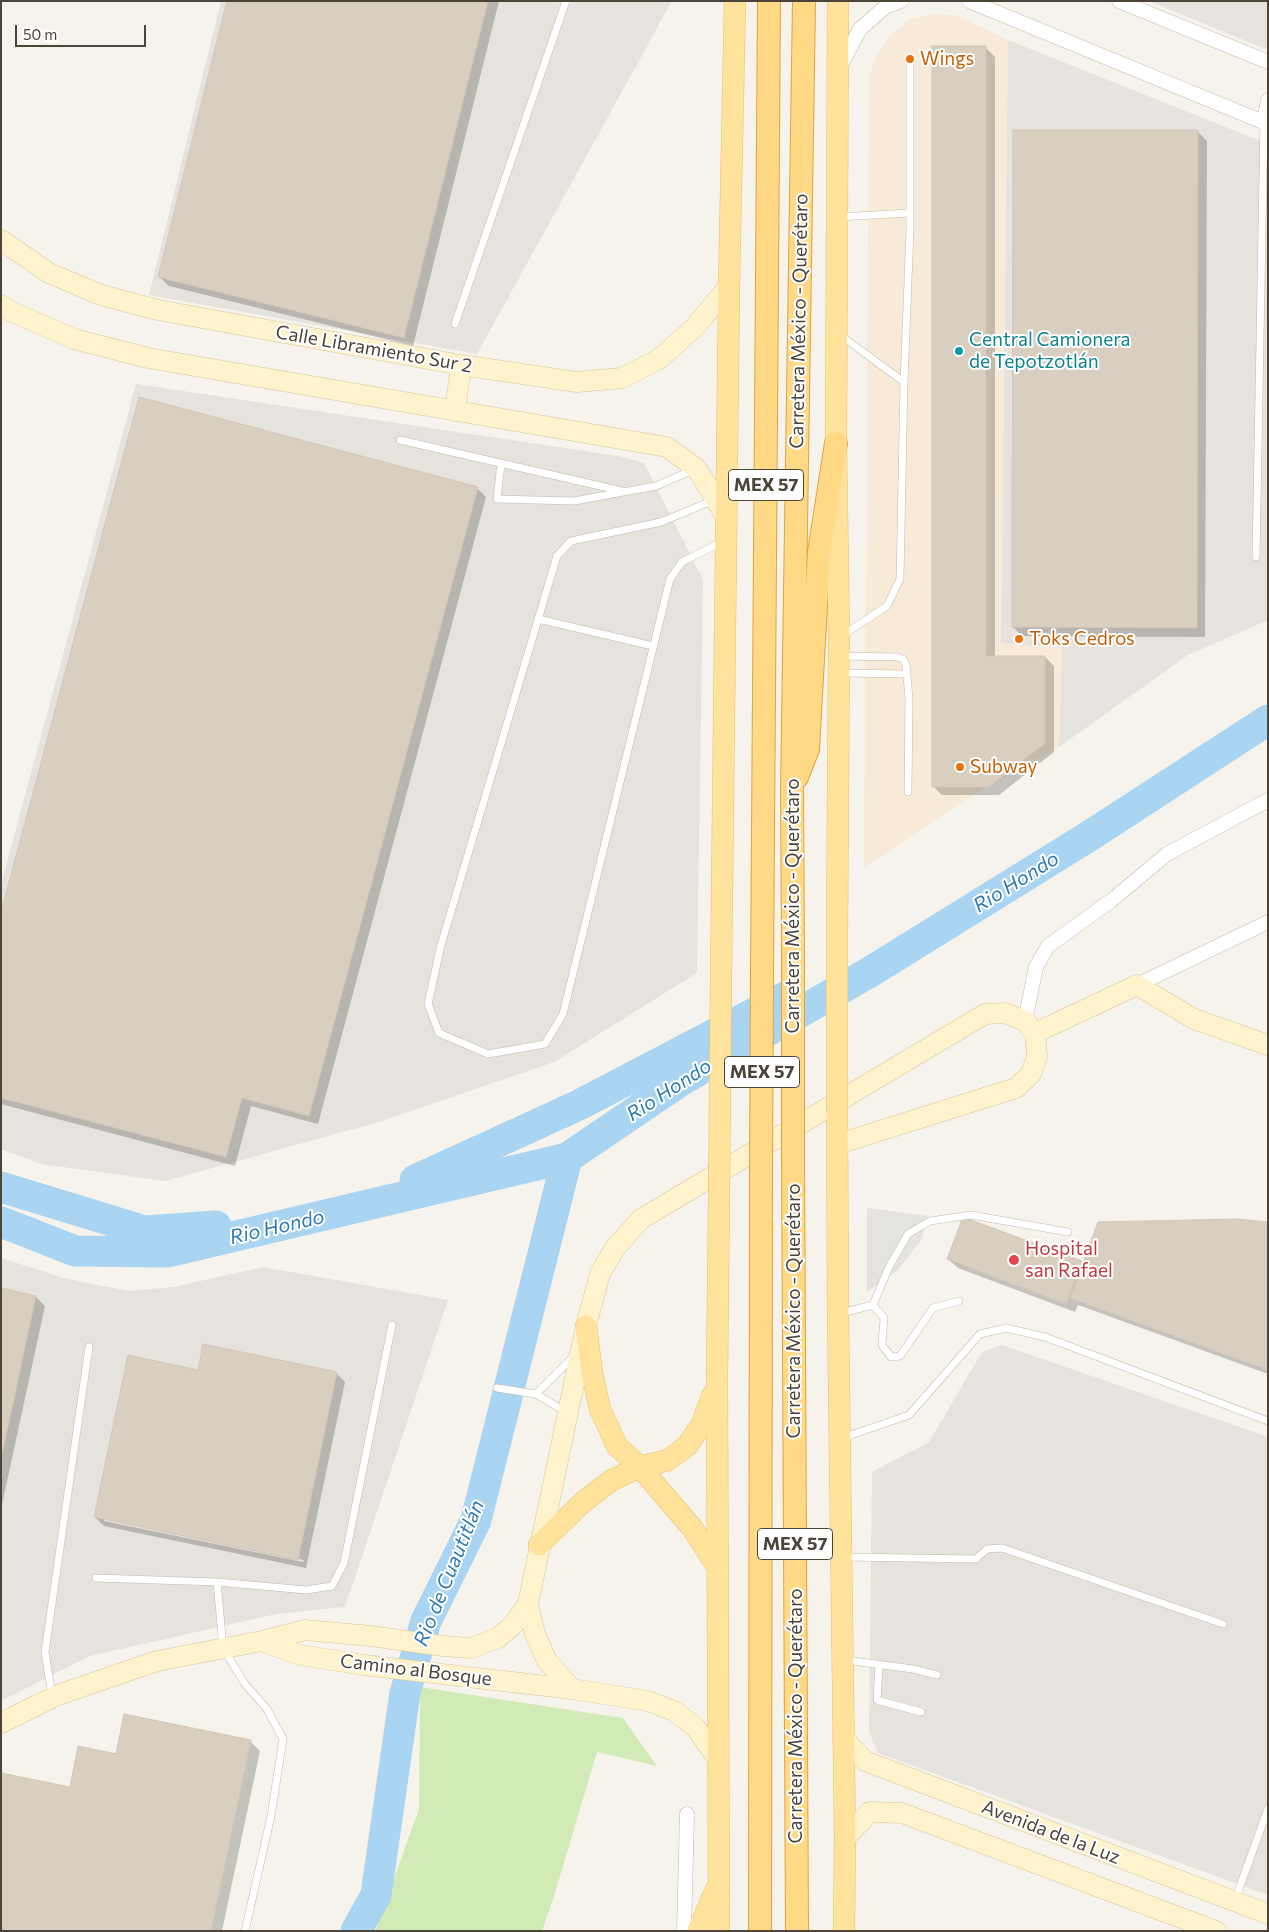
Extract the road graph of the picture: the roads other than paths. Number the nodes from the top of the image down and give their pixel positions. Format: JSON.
{"nodes":[{"id":1,"x":566,"y":1,"type":"edge"},
{"id":2,"x":735,"y":1,"type":"edge"},
{"id":3,"x":769,"y":1,"type":"edge"},
{"id":4,"x":804,"y":1,"type":"edge"},
{"id":5,"x":838,"y":1,"type":"edge"},
{"id":6,"x":901,"y":1,"type":"edge"},
{"id":7,"x":970,"y":1,"type":"edge"},
{"id":8,"x":1119,"y":1,"type":"edge"},
{"id":9,"x":910,"y":59,"type":"dead end"},
{"id":10,"x":1268,"y":62,"type":"edge"},
{"id":11,"x":836,"y":74,"type":"junction"},
{"id":12,"x":1268,"y":100,"type":"edge"},
{"id":13,"x":1266,"y":123,"type":"edge"},
{"id":14,"x":910,"y":213,"type":"junction"},
{"id":15,"x":837,"y":217,"type":"junction"},
{"id":16,"x":1,"y":240,"type":"edge"},
{"id":17,"x":1264,"y":266,"type":"edge"},
{"id":18,"x":729,"y":286,"type":"junction"},
{"id":19,"x":1,"y":305,"type":"edge"},
{"id":20,"x":455,"y":324,"type":"dead end"},
{"id":21,"x":836,"y":332,"type":"junction"},
{"id":22,"x":461,"y":365,"type":"junction"},
{"id":23,"x":904,"y":382,"type":"junction"},
{"id":24,"x":455,"y":411,"type":"junction"},
{"id":25,"x":400,"y":440,"type":"dead end"},
{"id":26,"x":836,"y":443,"type":"junction"},
{"id":27,"x":501,"y":464,"type":"junction"},
{"id":28,"x":697,"y":468,"type":"junction"},
{"id":29,"x":627,"y":492,"type":"junction"},
{"id":30,"x":715,"y":499,"type":"junction"},
{"id":31,"x":727,"y":518,"type":"junction"},
{"id":32,"x":726,"y":540,"type":"junction"},
{"id":33,"x":1256,"y":557,"type":"dead end"},
{"id":34,"x":538,"y":619,"type":"junction"},
{"id":35,"x":653,"y":646,"type":"junction"},
{"id":36,"x":839,"y":656,"type":"junction"},
{"id":37,"x":907,"y":674,"type":"junction"},
{"id":38,"x":792,"y":789,"type":"junction"},
{"id":39,"x":908,"y":792,"type":"dead end"},
{"id":40,"x":1268,"y":800,"type":"edge"},
{"id":41,"x":1268,"y":922,"type":"edge"},
{"id":42,"x":1137,"y":985,"type":"junction"},
{"id":43,"x":1030,"y":1027,"type":"junction"},
{"id":44,"x":1268,"y":1045,"type":"edge"},
{"id":45,"x":838,"y":1144,"type":"junction"},
{"id":46,"x":1068,"y":1232,"type":"dead end"},
{"id":47,"x":958,"y":1301,"type":"dead end"},
{"id":48,"x":873,"y":1305,"type":"junction"},
{"id":49,"x":838,"y":1314,"type":"junction"},
{"id":50,"x":392,"y":1325,"type":"dead end"},
{"id":51,"x":586,"y":1326,"type":"junction"},
{"id":52,"x":90,"y":1347,"type":"dead end"},
{"id":53,"x":581,"y":1349,"type":"junction"},
{"id":54,"x":717,"y":1379,"type":"junction"},
{"id":55,"x":497,"y":1388,"type":"dead end"},
{"id":56,"x":536,"y":1394,"type":"junction"},
{"id":57,"x":567,"y":1413,"type":"junction"},
{"id":58,"x":1268,"y":1422,"type":"edge"},
{"id":59,"x":840,"y":1438,"type":"junction"},
{"id":60,"x":640,"y":1467,"type":"junction"},
{"id":61,"x":539,"y":1545,"type":"junction"},
{"id":62,"x":841,"y":1556,"type":"junction"},
{"id":63,"x":718,"y":1569,"type":"junction"},
{"id":64,"x":96,"y":1578,"type":"dead end"},
{"id":65,"x":217,"y":1582,"type":"junction"},
{"id":66,"x":528,"y":1604,"type":"junction"},
{"id":67,"x":1224,"y":1624,"type":"dead end"},
{"id":68,"x":262,"y":1641,"type":"junction"},
{"id":69,"x":223,"y":1648,"type":"junction"},
{"id":70,"x":842,"y":1660,"type":"junction"},
{"id":71,"x":880,"y":1665,"type":"junction"},
{"id":72,"x":937,"y":1675,"type":"dead end"},
{"id":73,"x":572,"y":1689,"type":"junction"},
{"id":74,"x":52,"y":1698,"type":"junction"},
{"id":75,"x":921,"y":1712,"type":"dead end"},
{"id":76,"x":1,"y":1723,"type":"edge"},
{"id":77,"x":843,"y":1738,"type":"junction"},
{"id":78,"x":718,"y":1759,"type":"junction"},
{"id":79,"x":1268,"y":1809,"type":"edge"},
{"id":80,"x":687,"y":1814,"type":"dead end"},
{"id":81,"x":845,"y":1838,"type":"junction"},
{"id":82,"x":720,"y":1882,"type":"junction"},
{"id":83,"x":1235,"y":1902,"type":"junction"},
{"id":84,"x":1268,"y":1914,"type":"edge"},
{"id":85,"x":246,"y":1931,"type":"edge"},
{"id":86,"x":684,"y":1931,"type":"edge"},
{"id":87,"x":698,"y":1931,"type":"edge"},
{"id":88,"x":719,"y":1931,"type":"edge"},
{"id":89,"x":760,"y":1931,"type":"edge"},
{"id":90,"x":797,"y":1931,"type":"edge"},
{"id":91,"x":844,"y":1931,"type":"edge"},
{"id":92,"x":1216,"y":1931,"type":"edge"}],
"edges":[{"from":1,"to":20,"type":"lane"},
{"from":2,"to":18,"type":"main road"},
{"from":3,"to":89,"type":"highway","name":"Carretera México - Querétaro","number":"MEX 57","bridge":true},
{"from":4,"to":38,"type":"highway","name":"Carretera México - Querétaro","number":"MEX 57"},
{"from":5,"to":11,"type":"main road"},
{"from":6,"to":11,"type":"street"},
{"from":7,"to":13,"type":"street"},
{"from":8,"to":10,"type":"street"},
{"from":9,"to":14,"type":"lane"},
{"from":11,"to":15,"type":"main road"},
{"from":12,"to":13,"type":"street"},
{"from":13,"to":17,"type":"lane"},
{"from":14,"to":15,"type":"lane"},
{"from":14,"to":23,"type":"lane"},
{"from":15,"to":21,"type":"main road"},
{"from":16,"to":22,"type":"main road","name":"Calle Libramiento Sur 2"},
{"from":17,"to":33,"type":"lane"},
{"from":18,"to":22,"type":"main road","name":"Calle Libramiento Sur 2"},
{"from":18,"to":31,"type":"main road"},
{"from":19,"to":24,"type":"main road"},
{"from":21,"to":23,"type":"lane"},
{"from":21,"to":26,"type":"main road"},
{"from":22,"to":24,"type":"main road"},
{"from":23,"to":36,"type":"lane"},
{"from":24,"to":28,"type":"main road"},
{"from":25,"to":27,"type":"lane"},
{"from":26,"to":36,"type":"main road"},
{"from":26,"to":38,"type":"highway"},
{"from":27,"to":29,"type":"lane"},
{"from":27,"to":29,"type":"lane"},
{"from":28,"to":29,"type":"lane"},
{"from":28,"to":30,"type":"main road"},
{"from":30,"to":31,"type":"main road"},
{"from":30,"to":34,"type":"lane"},
{"from":31,"to":32,"type":"main road"},
{"from":32,"to":35,"type":"lane"},
{"from":32,"to":54,"type":"main road","bridge":true},
{"from":34,"to":35,"type":"lane"},
{"from":34,"to":35,"type":"lane"},
{"from":36,"to":37,"type":"lane"},
{"from":36,"to":37,"type":"lane"},
{"from":36,"to":45,"type":"main road","bridge":true},
{"from":37,"to":39,"type":"lane"},
{"from":38,"to":90,"type":"highway","name":"Carretera México - Querétaro","number":"MEX 57","bridge":true},
{"from":40,"to":43,"type":"street"},
{"from":41,"to":42,"type":"street"},
{"from":42,"to":43,"type":"main road"},
{"from":42,"to":44,"type":"main road"},
{"from":43,"to":45,"type":"main road"},
{"from":43,"to":51,"type":"main road"},
{"from":45,"to":49,"type":"main road"},
{"from":46,"to":48,"type":"lane"},
{"from":47,"to":48,"type":"lane"},
{"from":48,"to":49,"type":"lane"},
{"from":49,"to":59,"type":"main road"},
{"from":50,"to":65,"type":"lane"},
{"from":51,"to":53,"type":"main road"},
{"from":51,"to":60,"type":"main road"},
{"from":52,"to":74,"type":"lane"},
{"from":53,"to":56,"type":"lane"},
{"from":53,"to":57,"type":"main road"},
{"from":54,"to":60,"type":"main road"},
{"from":54,"to":63,"type":"main road"},
{"from":55,"to":56,"type":"lane"},
{"from":56,"to":57,"type":"lane"},
{"from":57,"to":61,"type":"main road"},
{"from":58,"to":59,"type":"lane"},
{"from":59,"to":62,"type":"main road"},
{"from":60,"to":61,"type":"main road"},
{"from":60,"to":63,"type":"main road"},
{"from":61,"to":66,"type":"main road"},
{"from":62,"to":67,"type":"lane"},
{"from":62,"to":70,"type":"main road"},
{"from":63,"to":78,"type":"main road"},
{"from":64,"to":65,"type":"lane"},
{"from":65,"to":69,"type":"lane"},
{"from":66,"to":68,"type":"main road","name":"Camino al Bosque"},
{"from":66,"to":73,"type":"main road"},
{"from":68,"to":69,"type":"main road","name":"Camino al Bosque"},
{"from":68,"to":73,"type":"main road","name":"Camino al Bosque"},
{"from":69,"to":74,"type":"main road","name":"Camino al Bosque"},
{"from":69,"to":85,"type":"lane"},
{"from":70,"to":71,"type":"lane"},
{"from":70,"to":77,"type":"main road"},
{"from":71,"to":72,"type":"lane"},
{"from":71,"to":75,"type":"lane"},
{"from":73,"to":78,"type":"main road","name":"Camino al Bosque"},
{"from":74,"to":76,"type":"main road","name":"Camino al Bosque"},
{"from":77,"to":81,"type":"main road"},
{"from":77,"to":83,"type":"main road","name":"Avenida de la Luz"},
{"from":78,"to":82,"type":"main road"},
{"from":79,"to":83,"type":"lane"},
{"from":80,"to":86,"type":"street"},
{"from":81,"to":91,"type":"main road"},
{"from":81,"to":92,"type":"main road","name":"Avenida de la Luz"},
{"from":82,"to":87,"type":"main road"},
{"from":82,"to":88,"type":"main road"},
{"from":83,"to":84,"type":"main road","name":"Avenida de la Luz"}]}
